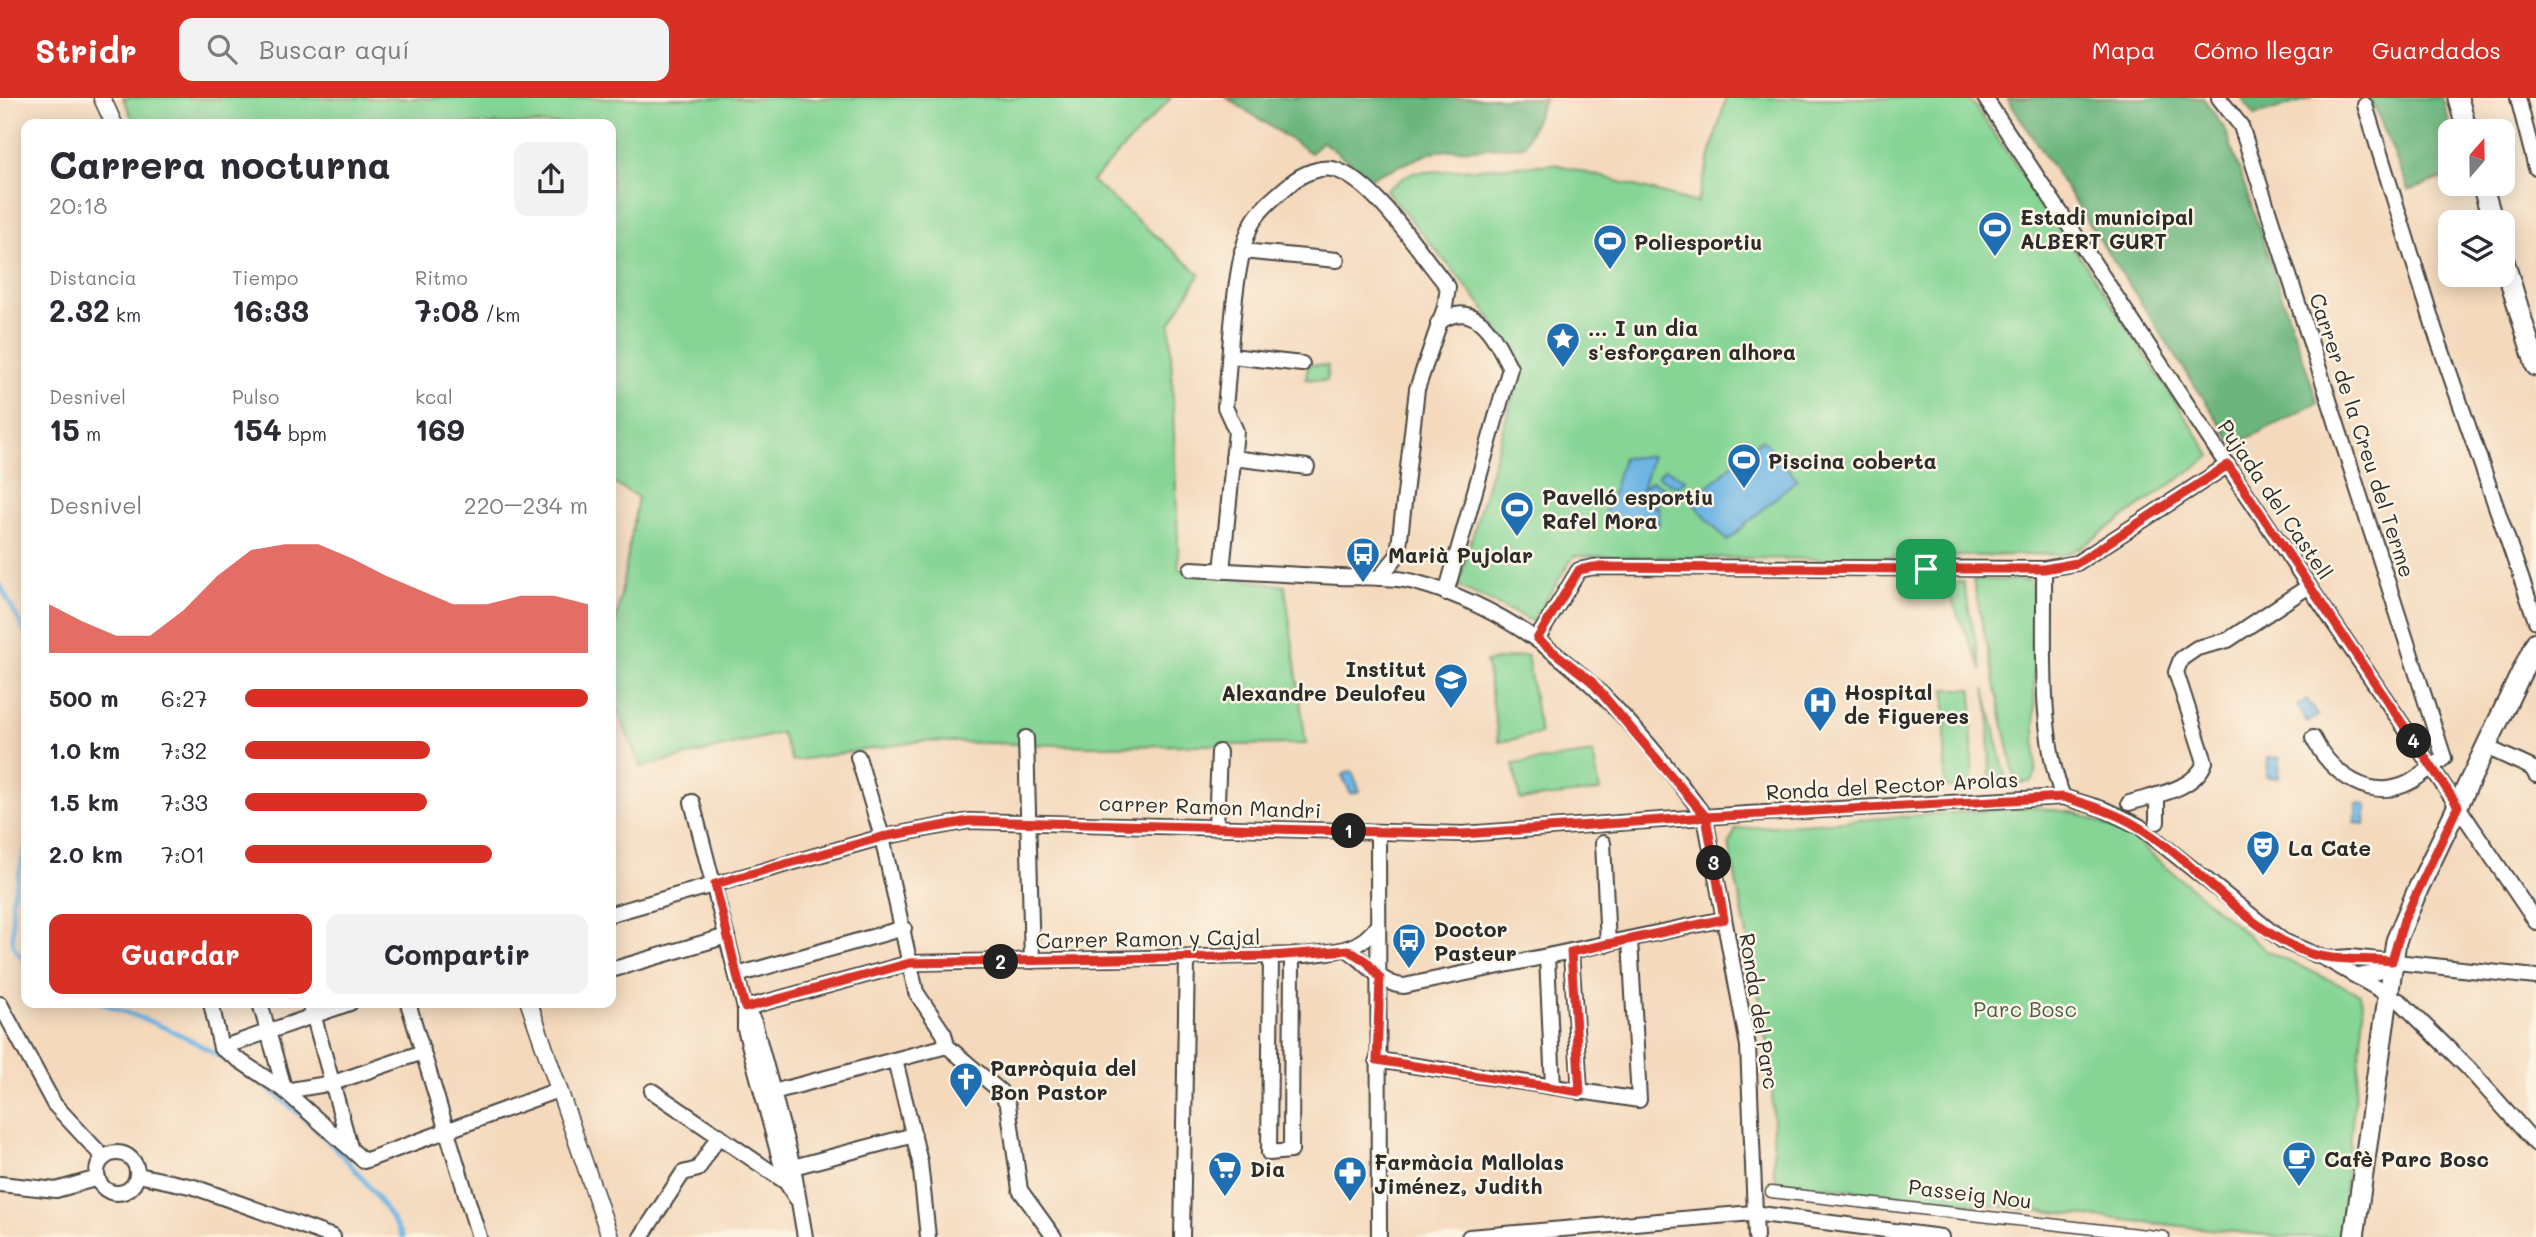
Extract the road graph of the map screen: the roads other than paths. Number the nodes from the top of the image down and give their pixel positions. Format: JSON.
{"nodes":[{"id":1,"x":102,"y":98,"type":"edge"},
{"id":2,"x":1984,"y":98,"type":"edge"},
{"id":3,"x":2219,"y":98,"type":"edge"},
{"id":4,"x":2458,"y":98,"type":"edge"},
{"id":5,"x":2522,"y":101,"type":"edge"},
{"id":6,"x":2365,"y":106,"type":"dead end"},
{"id":7,"x":112,"y":119,"type":"edge"},
{"id":8,"x":2464,"y":119,"type":"edge"},
{"id":9,"x":2532,"y":127,"type":"edge"},
{"id":10,"x":2536,"y":168,"type":"edge"},
{"id":11,"x":1242,"y":251,"type":"junction"},
{"id":12,"x":1337,"y":260,"type":"dead end"},
{"id":13,"x":2512,"y":287,"type":"edge"},
{"id":14,"x":1437,"y":324,"type":"junction"},
{"id":15,"x":1231,"y":356,"type":"junction"},
{"id":16,"x":1302,"y":364,"type":"dead end"},
{"id":17,"x":2536,"y":366,"type":"edge"},
{"id":18,"x":1233,"y":458,"type":"junction"},
{"id":19,"x":2228,"y":465,"type":"junction"},
{"id":20,"x":1307,"y":467,"type":"dead end"},
{"id":21,"x":1398,"y":555,"type":"junction"},
{"id":22,"x":1191,"y":569,"type":"dead end"},
{"id":23,"x":2044,"y":569,"type":"junction"},
{"id":24,"x":1222,"y":571,"type":"junction"},
{"id":25,"x":1379,"y":578,"type":"junction"},
{"id":26,"x":1412,"y":582,"type":"junction"},
{"id":27,"x":2309,"y":586,"type":"junction"},
{"id":28,"x":1446,"y":593,"type":"junction"},
{"id":29,"x":2536,"y":621,"type":"edge"},
{"id":30,"x":1537,"y":639,"type":"junction"},
{"id":31,"x":2536,"y":642,"type":"edge"},
{"id":32,"x":1026,"y":738,"type":"dead end"},
{"id":33,"x":2313,"y":738,"type":"dead end"},
{"id":34,"x":2486,"y":747,"type":"junction"},
{"id":35,"x":1219,"y":752,"type":"dead end"},
{"id":36,"x":858,"y":757,"type":"dead end"},
{"id":37,"x":2431,"y":767,"type":"junction"},
{"id":38,"x":2536,"y":775,"type":"edge"},
{"id":39,"x":2157,"y":795,"type":"junction"},
{"id":40,"x":2063,"y":797,"type":"junction"},
{"id":41,"x":692,"y":802,"type":"dead end"},
{"id":42,"x":2130,"y":803,"type":"dead end"},
{"id":43,"x":2458,"y":806,"type":"junction"},
{"id":44,"x":1706,"y":817,"type":"junction"},
{"id":45,"x":1029,"y":822,"type":"junction"},
{"id":46,"x":2157,"y":822,"type":"dead end"},
{"id":47,"x":1216,"y":826,"type":"junction"},
{"id":48,"x":1378,"y":832,"type":"junction"},
{"id":49,"x":882,"y":837,"type":"junction"},
{"id":50,"x":1603,"y":843,"type":"dead end"},
{"id":51,"x":715,"y":884,"type":"junction"},
{"id":52,"x":616,"y":913,"type":"edge"},
{"id":53,"x":1724,"y":919,"type":"junction"},
{"id":54,"x":2536,"y":922,"type":"edge"},
{"id":55,"x":1377,"y":926,"type":"junction"},
{"id":56,"x":904,"y":929,"type":"junction"},
{"id":57,"x":727,"y":936,"type":"junction"},
{"id":58,"x":1630,"y":940,"type":"junction"},
{"id":59,"x":1608,"y":944,"type":"junction"},
{"id":60,"x":1348,"y":950,"type":"junction"},
{"id":61,"x":1571,"y":952,"type":"junction"},
{"id":62,"x":1292,"y":955,"type":"junction"},
{"id":63,"x":1271,"y":956,"type":"junction"},
{"id":64,"x":1547,"y":957,"type":"junction"},
{"id":65,"x":1187,"y":958,"type":"junction"},
{"id":66,"x":2326,"y":959,"type":"junction"},
{"id":67,"x":1032,"y":961,"type":"junction"},
{"id":68,"x":2392,"y":961,"type":"junction"},
{"id":69,"x":910,"y":963,"type":"junction"},
{"id":70,"x":616,"y":969,"type":"edge"},
{"id":71,"x":737,"y":975,"type":"junction"},
{"id":72,"x":2359,"y":976,"type":"junction"},
{"id":73,"x":2536,"y":977,"type":"edge"},
{"id":74,"x":1380,"y":978,"type":"junction"},
{"id":75,"x":2387,"y":992,"type":"junction"},
{"id":76,"x":0,"y":1004,"type":"edge"},
{"id":77,"x":212,"y":1008,"type":"edge"},
{"id":78,"x":261,"y":1008,"type":"edge"},
{"id":79,"x":410,"y":1008,"type":"edge"},
{"id":80,"x":531,"y":1008,"type":"edge"},
{"id":81,"x":745,"y":1008,"type":"junction"},
{"id":82,"x":312,"y":1009,"type":"edge"},
{"id":83,"x":267,"y":1032,"type":"junction"},
{"id":84,"x":947,"y":1046,"type":"junction"},
{"id":85,"x":221,"y":1048,"type":"junction"},
{"id":86,"x":423,"y":1052,"type":"junction"},
{"id":87,"x":895,"y":1060,"type":"junction"},
{"id":88,"x":1377,"y":1060,"type":"junction"},
{"id":89,"x":333,"y":1083,"type":"junction"},
{"id":90,"x":1553,"y":1087,"type":"junction"},
{"id":91,"x":558,"y":1090,"type":"junction"},
{"id":92,"x":285,"y":1091,"type":"junction"},
{"id":93,"x":652,"y":1091,"type":"dead end"},
{"id":94,"x":774,"y":1092,"type":"junction"},
{"id":95,"x":1580,"y":1092,"type":"junction"},
{"id":96,"x":447,"y":1128,"type":"junction"},
{"id":97,"x":719,"y":1135,"type":"junction"},
{"id":98,"x":914,"y":1135,"type":"junction"},
{"id":99,"x":2536,"y":1144,"type":"edge"},
{"id":100,"x":350,"y":1147,"type":"junction"},
{"id":101,"x":104,"y":1158,"type":"junction"},
{"id":102,"x":793,"y":1167,"type":"junction"},
{"id":103,"x":138,"y":1175,"type":"junction"},
{"id":104,"x":98,"y":1178,"type":"junction"},
{"id":105,"x":786,"y":1182,"type":"junction"},
{"id":106,"x":0,"y":1184,"type":"edge"},
{"id":107,"x":1771,"y":1192,"type":"dead end"},
{"id":108,"x":796,"y":1198,"type":"junction"},
{"id":109,"x":1753,"y":1213,"type":"junction"},
{"id":110,"x":1549,"y":1233,"type":"edge"},
{"id":111,"x":333,"y":1237,"type":"edge"},
{"id":112,"x":479,"y":1237,"type":"edge"},
{"id":113,"x":610,"y":1237,"type":"edge"},
{"id":114,"x":641,"y":1237,"type":"edge"},
{"id":115,"x":805,"y":1237,"type":"edge"},
{"id":116,"x":928,"y":1237,"type":"edge"},
{"id":117,"x":1054,"y":1237,"type":"edge"},
{"id":118,"x":1182,"y":1237,"type":"edge"},
{"id":119,"x":1379,"y":1237,"type":"edge"},
{"id":120,"x":1469,"y":1237,"type":"edge"},
{"id":121,"x":1756,"y":1237,"type":"edge"},
{"id":122,"x":1941,"y":1237,"type":"edge"},
{"id":123,"x":2164,"y":1237,"type":"edge"},
{"id":124,"x":2354,"y":1237,"type":"edge"}],
"edges":[{"from":1,"to":7,"type":"street"},
{"from":2,"to":19,"type":"street","name":"Pujada del Castell"},
{"from":3,"to":37,"type":"street","name":"Carrer de la Creu del Terme"},
{"from":4,"to":8,"type":"main road"},
{"from":5,"to":9,"type":"street"},
{"from":6,"to":29,"type":"street"},
{"from":9,"to":10,"type":"street"},
{"from":11,"to":12,"type":"street"},
{"from":11,"to":14,"type":"street"},
{"from":11,"to":15,"type":"street"},
{"from":13,"to":17,"type":"main road"},
{"from":14,"to":21,"type":"street"},
{"from":14,"to":28,"type":"street"},
{"from":15,"to":16,"type":"street"},
{"from":15,"to":18,"type":"street"},
{"from":18,"to":20,"type":"street"},
{"from":18,"to":24,"type":"street"},
{"from":19,"to":23,"type":"street"},
{"from":19,"to":27,"type":"street","name":"Pujada del Castell"},
{"from":21,"to":25,"type":"street"},
{"from":21,"to":26,"type":"street"},
{"from":22,"to":24,"type":"street"},
{"from":23,"to":30,"type":"street"},
{"from":23,"to":40,"type":"street"},
{"from":24,"to":25,"type":"street"},
{"from":25,"to":26,"type":"street"},
{"from":26,"to":28,"type":"street"},
{"from":27,"to":37,"type":"street","name":"Pujada del Castell"},
{"from":27,"to":39,"type":"street"},
{"from":28,"to":30,"type":"street"},
{"from":30,"to":44,"type":"street"},
{"from":31,"to":34,"type":"main road"},
{"from":32,"to":45,"type":"street"},
{"from":33,"to":37,"type":"street"},
{"from":34,"to":38,"type":"street"},
{"from":34,"to":43,"type":"main road"},
{"from":35,"to":47,"type":"street"},
{"from":36,"to":49,"type":"street"},
{"from":37,"to":43,"type":"street","name":"Pujada del Castell"},
{"from":39,"to":42,"type":"street"},
{"from":39,"to":46,"type":"street"},
{"from":40,"to":44,"type":"street","name":"Ronda del Rector Arolas"},
{"from":40,"to":66,"type":"street","name":"Ronda del Rector Arolas"},
{"from":41,"to":51,"type":"street"},
{"from":43,"to":54,"type":"street","name":"Pujada del Castell"},
{"from":43,"to":68,"type":"main road"},
{"from":44,"to":48,"type":"street","name":"carrer Ramon Mandri"},
{"from":44,"to":53,"type":"street","name":"Ronda del Parc"},
{"from":45,"to":47,"type":"street","name":"carrer Ramon Mandri"},
{"from":45,"to":49,"type":"street","name":"carrer Ramon Mandri"},
{"from":45,"to":67,"type":"street"},
{"from":47,"to":48,"type":"street","name":"carrer Ramon Mandri"},
{"from":48,"to":55,"type":"street"},
{"from":49,"to":51,"type":"street","name":"carrer Ramon Mandri"},
{"from":49,"to":56,"type":"street"},
{"from":50,"to":59,"type":"street"},
{"from":51,"to":52,"type":"street","name":"carrer Ramon Mandri"},
{"from":51,"to":57,"type":"street"},
{"from":53,"to":58,"type":"street"},
{"from":53,"to":109,"type":"street","name":"Ronda del Parc"},
{"from":55,"to":60,"type":"street"},
{"from":55,"to":74,"type":"street"},
{"from":56,"to":69,"type":"street"},
{"from":56,"to":71,"type":"street"},
{"from":57,"to":70,"type":"street"},
{"from":57,"to":71,"type":"street"},
{"from":58,"to":59,"type":"street"},
{"from":58,"to":95,"type":"street"},
{"from":59,"to":61,"type":"street"},
{"from":60,"to":62,"type":"street","name":"Carrer Ramon y Cajal"},
{"from":60,"to":74,"type":"street"},
{"from":61,"to":64,"type":"street"},
{"from":61,"to":95,"type":"street"},
{"from":62,"to":63,"type":"street","name":"Carrer Ramon y Cajal"},
{"from":62,"to":63,"type":"street"},
{"from":63,"to":65,"type":"street","name":"Carrer Ramon y Cajal"},
{"from":64,"to":74,"type":"street"},
{"from":64,"to":90,"type":"street"},
{"from":65,"to":67,"type":"street","name":"Carrer Ramon y Cajal"},
{"from":65,"to":118,"type":"street"},
{"from":66,"to":68,"type":"street","name":"Ronda del Rector Arolas"},
{"from":66,"to":72,"type":"street","name":"Ronda del Rector Arolas"},
{"from":67,"to":69,"type":"street","name":"Carrer Ramon y Cajal"},
{"from":68,"to":72,"type":"street"},
{"from":68,"to":73,"type":"street","name":"Ronda del Rector Arolas"},
{"from":68,"to":75,"type":"main road"},
{"from":69,"to":81,"type":"street","name":"Carrer Ramon y Cajal"},
{"from":69,"to":84,"type":"street"},
{"from":71,"to":81,"type":"street"},
{"from":72,"to":75,"type":"street","name":"Ronda del Rector Arolas"},
{"from":74,"to":88,"type":"street"},
{"from":75,"to":99,"type":"street","name":"Ronda del Rector Arolas"},
{"from":75,"to":124,"type":"main road"},
{"from":76,"to":101,"type":"street"},
{"from":77,"to":85,"type":"street"},
{"from":78,"to":83,"type":"street"},
{"from":79,"to":86,"type":"street"},
{"from":80,"to":91,"type":"street"},
{"from":81,"to":94,"type":"street"},
{"from":81,"to":105,"type":"street"},
{"from":82,"to":83,"type":"street"},
{"from":82,"to":89,"type":"street"},
{"from":83,"to":85,"type":"street"},
{"from":83,"to":92,"type":"street"},
{"from":84,"to":87,"type":"street"},
{"from":84,"to":117,"type":"street"},
{"from":85,"to":92,"type":"street"},
{"from":86,"to":89,"type":"street"},
{"from":86,"to":96,"type":"street"},
{"from":87,"to":94,"type":"street"},
{"from":87,"to":98,"type":"street"},
{"from":88,"to":90,"type":"street"},
{"from":88,"to":119,"type":"street"},
{"from":89,"to":92,"type":"street"},
{"from":89,"to":100,"type":"street"},
{"from":90,"to":95,"type":"street"},
{"from":91,"to":96,"type":"street"},
{"from":91,"to":113,"type":"street"},
{"from":92,"to":100,"type":"street"},
{"from":93,"to":97,"type":"street"},
{"from":94,"to":102,"type":"street"},
{"from":96,"to":100,"type":"street"},
{"from":96,"to":112,"type":"street"},
{"from":97,"to":105,"type":"street"},
{"from":97,"to":114,"type":"street"},
{"from":98,"to":102,"type":"street"},
{"from":98,"to":116,"type":"street"},
{"from":101,"to":103,"type":"street"},
{"from":101,"to":104,"type":"street"},
{"from":102,"to":108,"type":"street"},
{"from":103,"to":104,"type":"street"},
{"from":103,"to":111,"type":"street"},
{"from":104,"to":106,"type":"street"},
{"from":105,"to":108,"type":"street"},
{"from":107,"to":123,"type":"street","name":"Passeig Nou"},
{"from":108,"to":115,"type":"street"},
{"from":109,"to":110,"type":"street"},
{"from":109,"to":121,"type":"street","name":"Ronda del Parc"},
{"from":109,"to":122,"type":"street"},
{"from":110,"to":120,"type":"street"}]}
